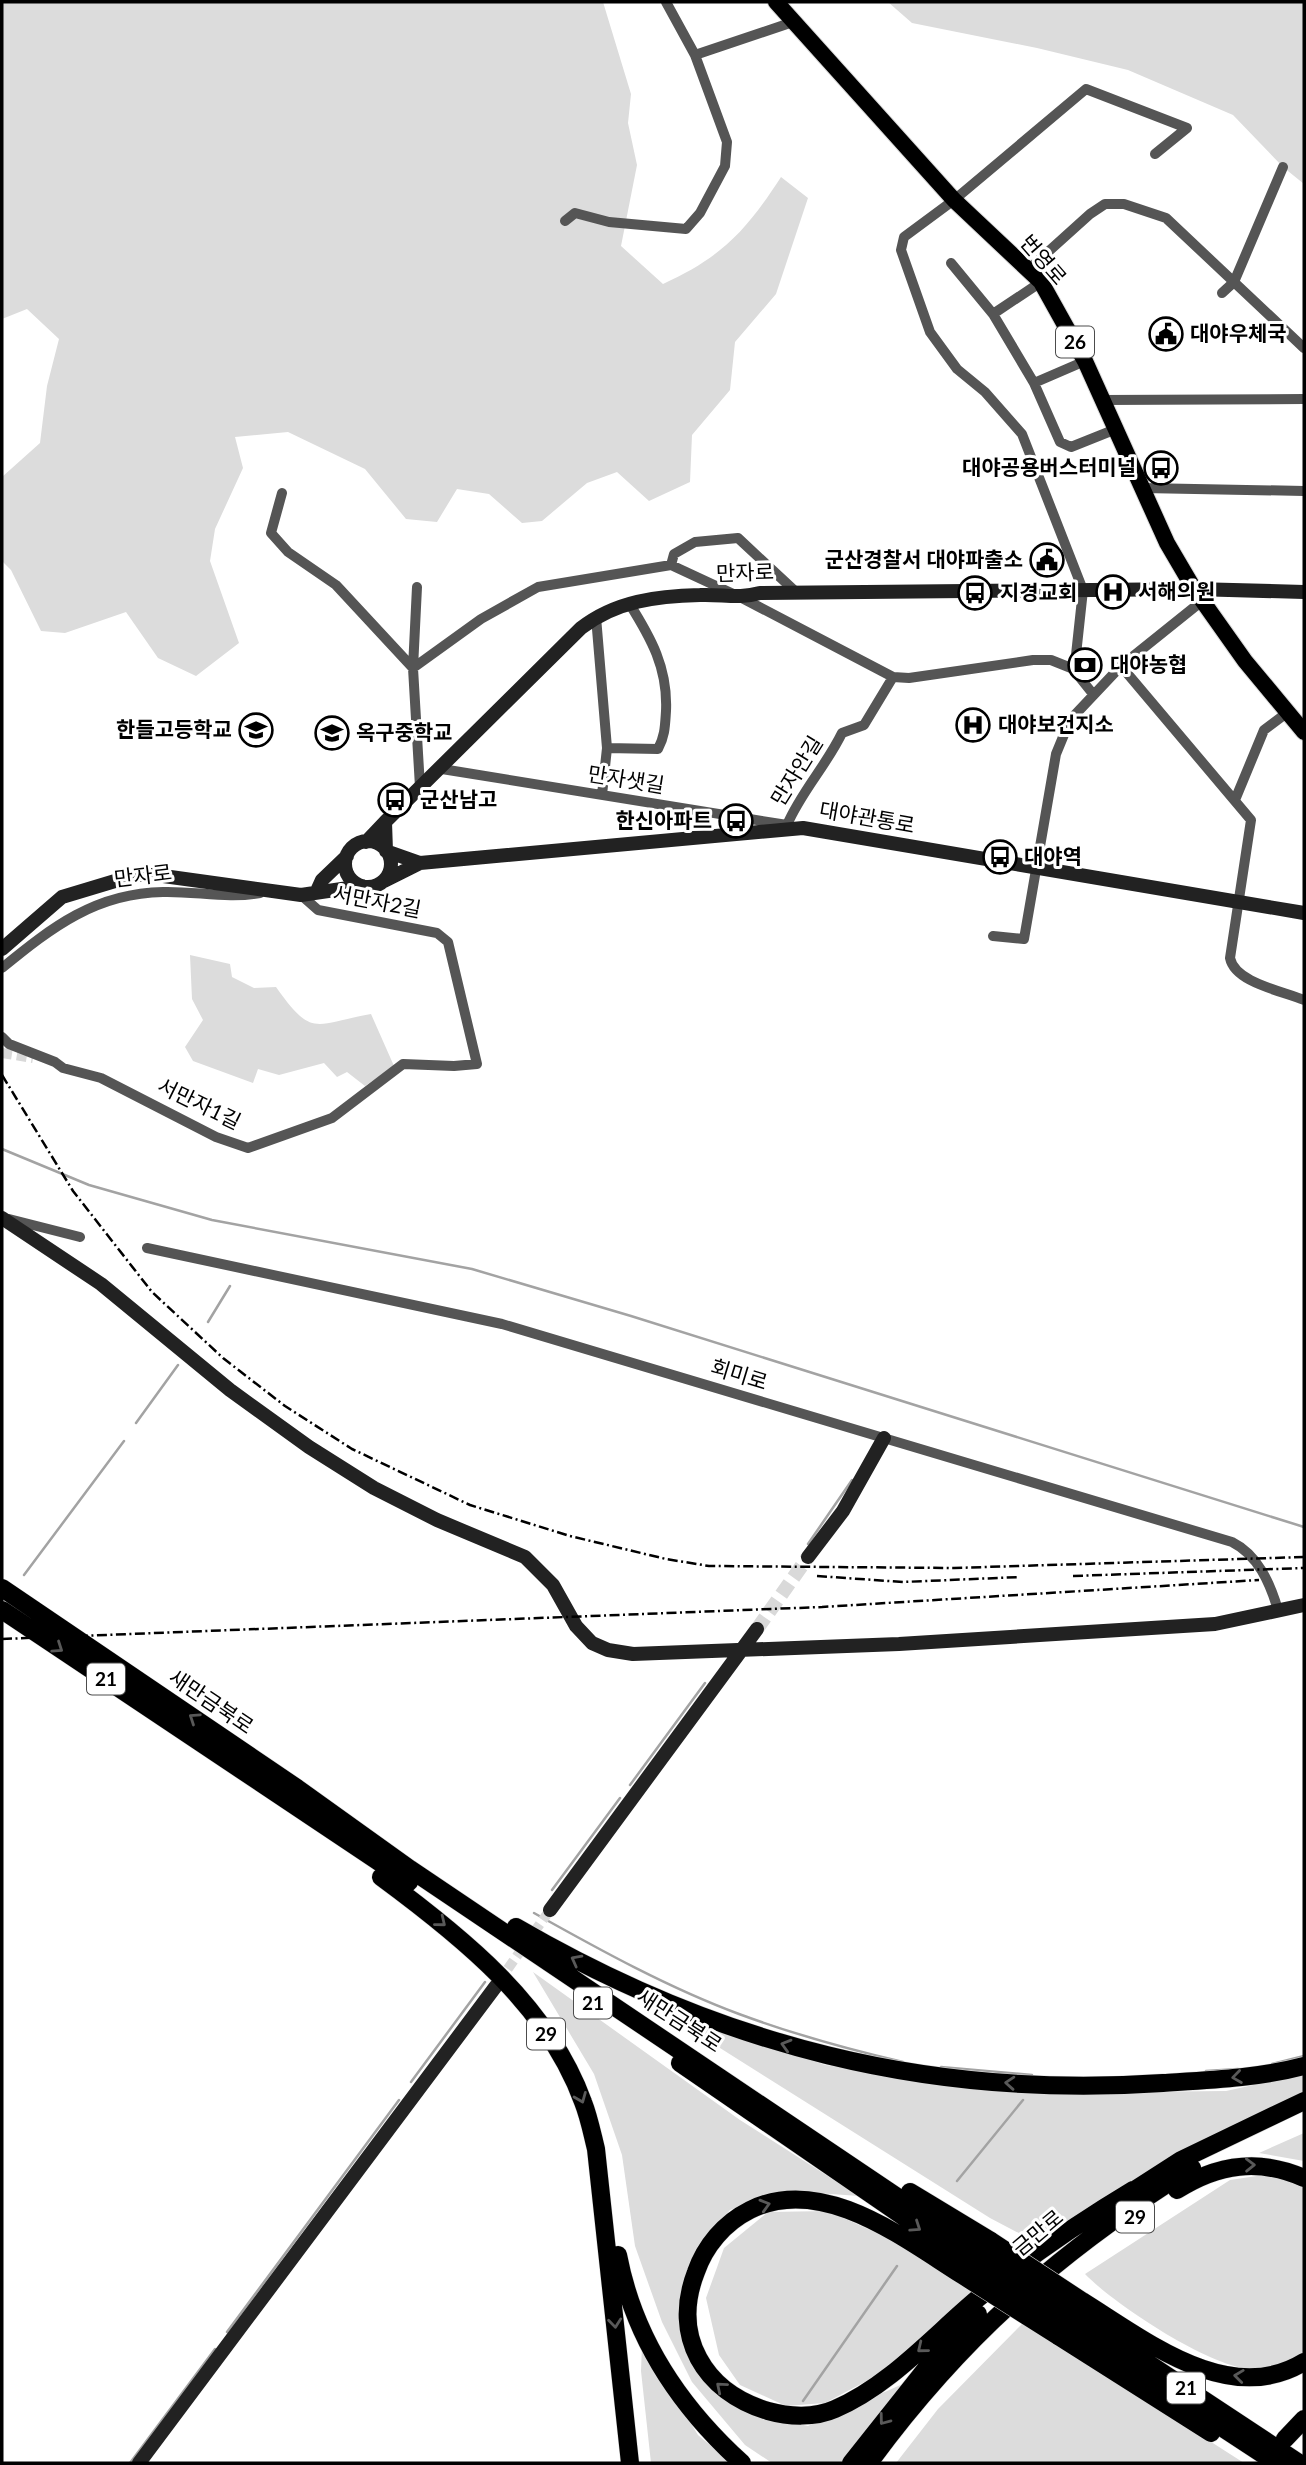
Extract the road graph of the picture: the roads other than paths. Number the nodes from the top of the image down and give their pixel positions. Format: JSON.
{"nodes":[{"id":1,"x":666,"y":2,"type":"edge"},
{"id":2,"x":776,"y":2,"type":"edge"},
{"id":3,"x":793,"y":22,"type":"junction"},
{"id":4,"x":695,"y":55,"type":"junction"},
{"id":5,"x":1155,"y":155,"type":"dead end"},
{"id":6,"x":1283,"y":167,"type":"dead end"},
{"id":7,"x":954,"y":200,"type":"junction"},
{"id":8,"x":565,"y":221,"type":"dead end"},
{"id":9,"x":951,"y":263,"type":"dead end"},
{"id":10,"x":1028,"y":269,"type":"junction"},
{"id":11,"x":1041,"y":282,"type":"junction"},
{"id":12,"x":1234,"y":282,"type":"junction"},
{"id":13,"x":1222,"y":293,"type":"dead end"},
{"id":14,"x":992,"y":314,"type":"junction"},
{"id":15,"x":1304,"y":348,"type":"edge"},
{"id":16,"x":1085,"y":361,"type":"junction"},
{"id":17,"x":1034,"y":383,"type":"junction"},
{"id":18,"x":1304,"y":399,"type":"edge"},
{"id":19,"x":1103,"y":400,"type":"junction"},
{"id":20,"x":1116,"y":429,"type":"junction"},
{"id":21,"x":1143,"y":488,"type":"junction"},
{"id":22,"x":1304,"y":491,"type":"edge"},
{"id":23,"x":282,"y":492,"type":"dead end"},
{"id":24,"x":671,"y":565,"type":"junction"},
{"id":25,"x":417,"y":587,"type":"dead end"},
{"id":26,"x":1083,"y":590,"type":"junction"},
{"id":27,"x":1304,"y":592,"type":"edge"},
{"id":28,"x":797,"y":593,"type":"junction"},
{"id":29,"x":1198,"y":595,"type":"junction"},
{"id":30,"x":742,"y":598,"type":"junction"},
{"id":31,"x":629,"y":603,"type":"junction"},
{"id":32,"x":596,"y":617,"type":"junction"},
{"id":33,"x":1121,"y":666,"type":"junction"},
{"id":34,"x":413,"y":668,"type":"junction"},
{"id":35,"x":1076,"y":670,"type":"junction"},
{"id":36,"x":893,"y":677,"type":"junction"},
{"id":37,"x":1093,"y":694,"type":"junction"},
{"id":38,"x":1288,"y":712,"type":"junction"},
{"id":39,"x":1304,"y":732,"type":"edge"},
{"id":40,"x":607,"y":748,"type":"junction"},
{"id":41,"x":442,"y":769,"type":"junction"},
{"id":42,"x":420,"y":787,"type":"junction"},
{"id":43,"x":602,"y":795,"type":"junction"},
{"id":44,"x":1235,"y":800,"type":"junction"},
{"id":45,"x":385,"y":822,"type":"junction"},
{"id":46,"x":787,"y":825,"type":"junction"},
{"id":47,"x":803,"y":828,"type":"junction"},
{"id":48,"x":366,"y":842,"type":"junction"},
{"id":49,"x":386,"y":851,"type":"junction"},
{"id":50,"x":347,"y":856,"type":"junction"},
{"id":51,"x":420,"y":863,"type":"junction"},
{"id":52,"x":1039,"y":868,"type":"junction"},
{"id":53,"x":383,"y":881,"type":"junction"},
{"id":54,"x":362,"y":886,"type":"junction"},
{"id":55,"x":267,"y":891,"type":"junction"},
{"id":56,"x":317,"y":891,"type":"junction"},
{"id":57,"x":301,"y":895,"type":"junction"},
{"id":58,"x":1238,"y":902,"type":"junction"},
{"id":59,"x":1304,"y":913,"type":"edge"},
{"id":60,"x":993,"y":936,"type":"dead end"},
{"id":61,"x":2,"y":949,"type":"edge"},
{"id":62,"x":2,"y":968,"type":"edge"},
{"id":63,"x":1304,"y":1000,"type":"edge"},
{"id":64,"x":2,"y":1037,"type":"edge"},
{"id":65,"x":33,"y":1058,"type":"tunnel mouth"},
{"id":66,"x":55,"y":1062,"type":"junction"},
{"id":67,"x":477,"y":1064,"type":"joint"},
{"id":68,"x":2,"y":1218,"type":"edge"},
{"id":69,"x":80,"y":1237,"type":"dead end"},
{"id":70,"x":147,"y":1248,"type":"dead end"},
{"id":71,"x":884,"y":1438,"type":"junction"},
{"id":72,"x":808,"y":1557,"type":"tunnel mouth"},
{"id":73,"x":2,"y":1588,"type":"edge"},
{"id":74,"x":1304,"y":1605,"type":"edge"},
{"id":75,"x":1278,"y":1609,"type":"junction"},
{"id":76,"x":2,"y":1610,"type":"edge"},
{"id":77,"x":757,"y":1629,"type":"tunnel mouth"},
{"id":78,"x":740,"y":1650,"type":"junction"},
{"id":79,"x":215,"y":1743,"type":"junction"},
{"id":80,"x":550,"y":1910,"type":"tunnel mouth"},
{"id":81,"x":496,"y":1986,"type":"tunnel mouth"},
{"id":82,"x":1304,"y":2066,"type":"edge"},
{"id":83,"x":1304,"y":2101,"type":"edge"},
{"id":84,"x":1304,"y":2114,"type":"edge"},
{"id":85,"x":596,"y":2149,"type":"junction"},
{"id":86,"x":1304,"y":2178,"type":"edge"},
{"id":87,"x":1133,"y":2190,"type":"junction"},
{"id":88,"x":976,"y":2258,"type":"junction"},
{"id":89,"x":1069,"y":2319,"type":"junction"},
{"id":90,"x":986,"y":2326,"type":"junction"},
{"id":91,"x":1304,"y":2362,"type":"edge"},
{"id":92,"x":1304,"y":2419,"type":"edge"},
{"id":93,"x":1286,"y":2439,"type":"dead end"},
{"id":94,"x":139,"y":2463,"type":"edge"},
{"id":95,"x":630,"y":2463,"type":"edge"},
{"id":96,"x":742,"y":2463,"type":"edge"},
{"id":97,"x":851,"y":2463,"type":"edge"},
{"id":98,"x":869,"y":2463,"type":"edge"},
{"id":99,"x":1264,"y":2463,"type":"edge"},
{"id":100,"x":1276,"y":2463,"type":"edge"},
{"id":101,"x":1299,"y":2463,"type":"edge"}],
"edges":[{"from":1,"to":4,"type":"street"},
{"from":2,"to":3,"type":"main road","name":"번영로","number":"26"},
{"from":3,"to":4,"type":"street"},
{"from":3,"to":7,"type":"main road","name":"번영로","number":"26"},
{"from":4,"to":8,"type":"street"},
{"from":5,"to":7,"type":"street"},
{"from":6,"to":12,"type":"street"},
{"from":7,"to":10,"type":"main road","name":"번영로","number":"26"},
{"from":7,"to":26,"type":"street"},
{"from":9,"to":14,"type":"street"},
{"from":10,"to":11,"type":"main road","name":"번영로","number":"26"},
{"from":10,"to":12,"type":"street"},
{"from":11,"to":14,"type":"street"},
{"from":11,"to":16,"type":"main road","name":"번영로","number":"26"},
{"from":12,"to":13,"type":"street"},
{"from":12,"to":15,"type":"street"},
{"from":14,"to":17,"type":"street"},
{"from":16,"to":17,"type":"street"},
{"from":16,"to":19,"type":"main road","name":"번영로","number":"26"},
{"from":17,"to":20,"type":"street"},
{"from":18,"to":19,"type":"street"},
{"from":19,"to":20,"type":"main road","name":"번영로","number":"26"},
{"from":20,"to":21,"type":"main road","name":"번영로","number":"26"},
{"from":21,"to":22,"type":"street"},
{"from":21,"to":29,"type":"main road","name":"번영로","number":"26"},
{"from":23,"to":34,"type":"street"},
{"from":24,"to":28,"type":"street"},
{"from":24,"to":30,"type":"street"},
{"from":24,"to":34,"type":"street"},
{"from":25,"to":34,"type":"street"},
{"from":26,"to":28,"type":"street","name":"만자로"},
{"from":26,"to":29,"type":"street","name":"만자로"},
{"from":26,"to":35,"type":"street"},
{"from":27,"to":29,"type":"street","name":"만자로"},
{"from":28,"to":30,"type":"street","name":"만자로"},
{"from":29,"to":33,"type":"street"},
{"from":29,"to":38,"type":"main road","name":"번영로","number":"26"},
{"from":30,"to":31,"type":"street","name":"만자로"},
{"from":30,"to":36,"type":"street"},
{"from":31,"to":32,"type":"street","name":"만자로"},
{"from":31,"to":40,"type":"street"},
{"from":32,"to":40,"type":"street"},
{"from":32,"to":41,"type":"street","name":"만자로"},
{"from":33,"to":37,"type":"street"},
{"from":33,"to":44,"type":"street"},
{"from":34,"to":42,"type":"street"},
{"from":35,"to":36,"type":"street"},
{"from":35,"to":37,"type":"street"},
{"from":36,"to":46,"type":"street","name":"만자안길"},
{"from":37,"to":52,"type":"street"},
{"from":38,"to":39,"type":"main road","name":"번영로","number":"26"},
{"from":38,"to":44,"type":"street"},
{"from":40,"to":43,"type":"street"},
{"from":41,"to":42,"type":"street","name":"만자로"},
{"from":41,"to":43,"type":"street","name":"만자샛길"},
{"from":42,"to":45,"type":"street","name":"만자로"},
{"from":43,"to":46,"type":"street","name":"만자샛길"},
{"from":44,"to":58,"type":"street"},
{"from":45,"to":48,"type":"street","name":"만자로"},
{"from":45,"to":49,"type":"street"},
{"from":46,"to":47,"type":"street","name":"만자샛길"},
{"from":47,"to":51,"type":"street","name":"대야관통로"},
{"from":47,"to":52,"type":"street","name":"대야관통로"},
{"from":48,"to":49,"type":"street"},
{"from":48,"to":50,"type":"street"},
{"from":49,"to":51,"type":"street"},
{"from":49,"to":53,"type":"street"},
{"from":50,"to":54,"type":"street"},
{"from":50,"to":56,"type":"street"},
{"from":51,"to":53,"type":"street"},
{"from":52,"to":58,"type":"street","name":"대야관통로"},
{"from":52,"to":60,"type":"street"},
{"from":53,"to":54,"type":"street"},
{"from":54,"to":56,"type":"street","name":"만자로"},
{"from":55,"to":57,"type":"street","name":"만자로"},
{"from":55,"to":61,"type":"street","name":"만자로"},
{"from":55,"to":62,"type":"street","name":"만자로"},
{"from":56,"to":57,"type":"street","name":"만자로"},
{"from":57,"to":67,"type":"street","name":"서만자2길"},
{"from":58,"to":59,"type":"street","name":"대야관통로"},
{"from":58,"to":63,"type":"street"},
{"from":64,"to":66,"type":"street","name":"서만자1길"},
{"from":65,"to":66,"type":"street","name":"서만자1길"},
{"from":66,"to":67,"type":"street","name":"서만자1길"},
{"from":68,"to":69,"type":"street"},
{"from":68,"to":78,"type":"street"},
{"from":70,"to":71,"type":"street","name":"회미로"},
{"from":71,"to":72,"type":"street"},
{"from":71,"to":75,"type":"street","name":"회미로"},
{"from":79,"to":73,"type":"highway","name":"새만금북로","number":"21","one_way":true},
{"from":74,"to":75,"type":"street"},
{"from":75,"to":78,"type":"street"},
{"from":76,"to":79,"type":"highway","name":"새만금북로","number":"21","one_way":true},
{"from":77,"to":78,"type":"street"},
{"from":78,"to":80,"type":"street"},
{"from":82,"to":79,"type":"highway","one_way":true},
{"from":79,"to":85,"type":"highway","number":"29","one_way":true},
{"from":79,"to":88,"type":"highway","name":"새만금북로","number":"21","one_way":true},
{"from":79,"to":88,"type":"highway","name":"새만금북로","number":"21"},
{"from":81,"to":94,"type":"street"},
{"from":83,"to":87,"type":"highway","name":"금만로"},
{"from":84,"to":90,"type":"highway","name":"금만로"},
{"from":85,"to":95,"type":"highway","number":"29","one_way":true},
{"from":85,"to":96,"type":"highway"},
{"from":90,"to":86,"type":"highway","number":"29","one_way":true},
{"from":87,"to":88,"type":"highway","one_way":true},
{"from":87,"to":97,"type":"highway","name":"금만로","one_way":true},
{"from":88,"to":89,"type":"highway","name":"새만금북로","number":"21","bridge":true},
{"from":88,"to":89,"type":"highway","bridge":true},
{"from":91,"to":89,"type":"highway","one_way":true},
{"from":89,"to":99,"type":"highway"},
{"from":89,"to":100,"type":"highway","name":"새만금북로","number":"21"},
{"from":89,"to":101,"type":"highway","name":"새만금북로","number":"21"},
{"from":90,"to":98,"type":"highway","name":"금만로","number":"29"},
{"from":92,"to":93,"type":"highway"}]}
